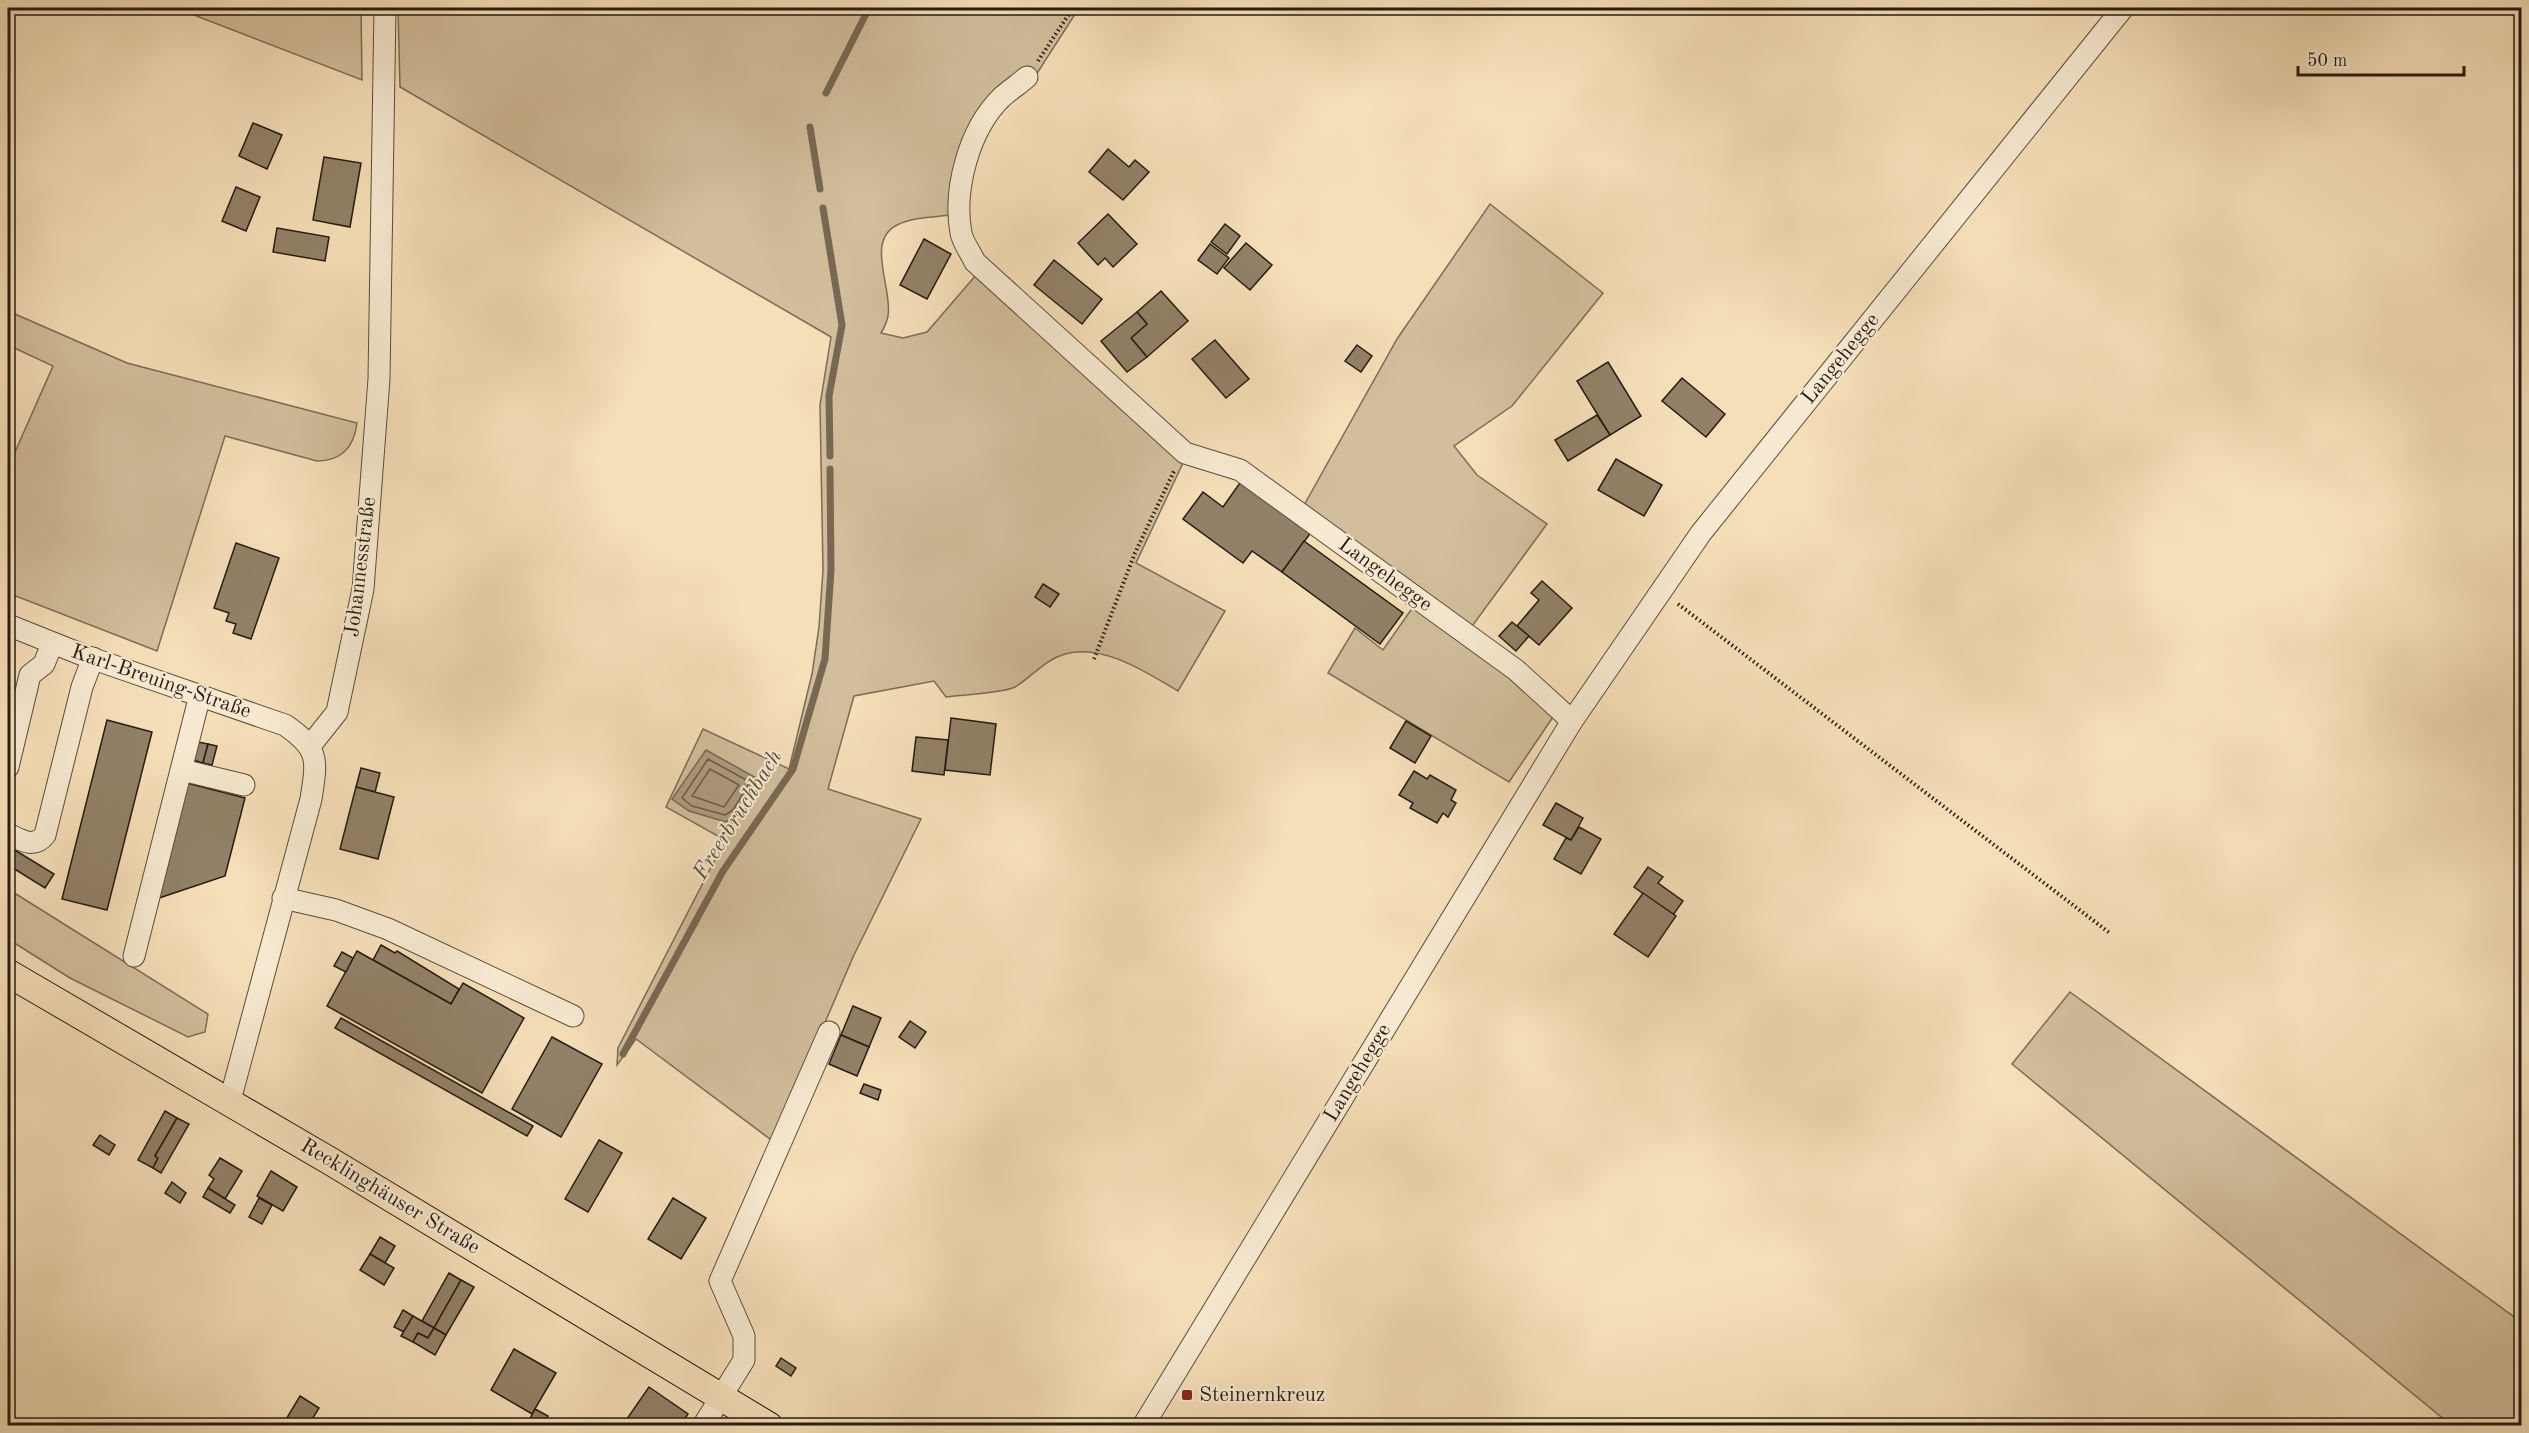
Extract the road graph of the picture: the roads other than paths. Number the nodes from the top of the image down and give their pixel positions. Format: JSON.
{"nodes":[{"id":1,"x":385,"y":8,"type":"edge"},
{"id":2,"x":2123,"y":8,"type":"edge"},
{"id":3,"x":1027,"y":77,"type":"road end"},
{"id":4,"x":8,"y":625,"type":"edge"},
{"id":5,"x":52,"y":644,"type":"junction"},
{"id":6,"x":93,"y":658,"type":"junction"},
{"id":7,"x":200,"y":695,"type":"junction"},
{"id":8,"x":1572,"y":721,"type":"junction"},
{"id":9,"x":310,"y":746,"type":"junction"},
{"id":10,"x":8,"y":766,"type":"edge"},
{"id":11,"x":182,"y":770,"type":"junction"},
{"id":12,"x":244,"y":785,"type":"dead end"},
{"id":13,"x":8,"y":834,"type":"edge"},
{"id":14,"x":284,"y":898,"type":"junction"},
{"id":15,"x":134,"y":956,"type":"dead end"},
{"id":16,"x":8,"y":973,"type":"edge"},
{"id":17,"x":573,"y":1016,"type":"dead end"},
{"id":18,"x":829,"y":1032,"type":"dead end"},
{"id":19,"x":229,"y":1104,"type":"junction"},
{"id":20,"x":723,"y":1396,"type":"junction"},
{"id":21,"x":703,"y":1425,"type":"edge"},
{"id":22,"x":769,"y":1425,"type":"edge"},
{"id":23,"x":1143,"y":1425,"type":"edge"}],
"edges":[{"from":1,"to":9,"type":"street","name":"Johannesstraße"},
{"from":2,"to":8,"type":"street","name":"Langehegge"},
{"from":3,"to":8,"type":"street","name":"Langehegge"},
{"from":4,"to":5,"type":"street","name":"Karl-Breuing-Straße"},
{"from":5,"to":6,"type":"street","name":"Karl-Breuing-Straße"},
{"from":5,"to":10,"type":"street"},
{"from":6,"to":7,"type":"street","name":"Karl-Breuing-Straße"},
{"from":6,"to":13,"type":"street"},
{"from":7,"to":9,"type":"street","name":"Karl-Breuing-Straße"},
{"from":7,"to":11,"type":"street"},
{"from":8,"to":23,"type":"street","name":"Langehegge"},
{"from":9,"to":14,"type":"street"},
{"from":11,"to":12,"type":"street"},
{"from":11,"to":15,"type":"street"},
{"from":14,"to":17,"type":"street"},
{"from":14,"to":19,"type":"street"},
{"from":16,"to":19,"type":"main road","name":"Recklinghäuser Straße"},
{"from":18,"to":20,"type":"street"},
{"from":19,"to":20,"type":"main road","name":"Recklinghäuser Straße"},
{"from":20,"to":21,"type":"street"},
{"from":20,"to":22,"type":"main road","name":"Recklinghäuser Straße"}]}
